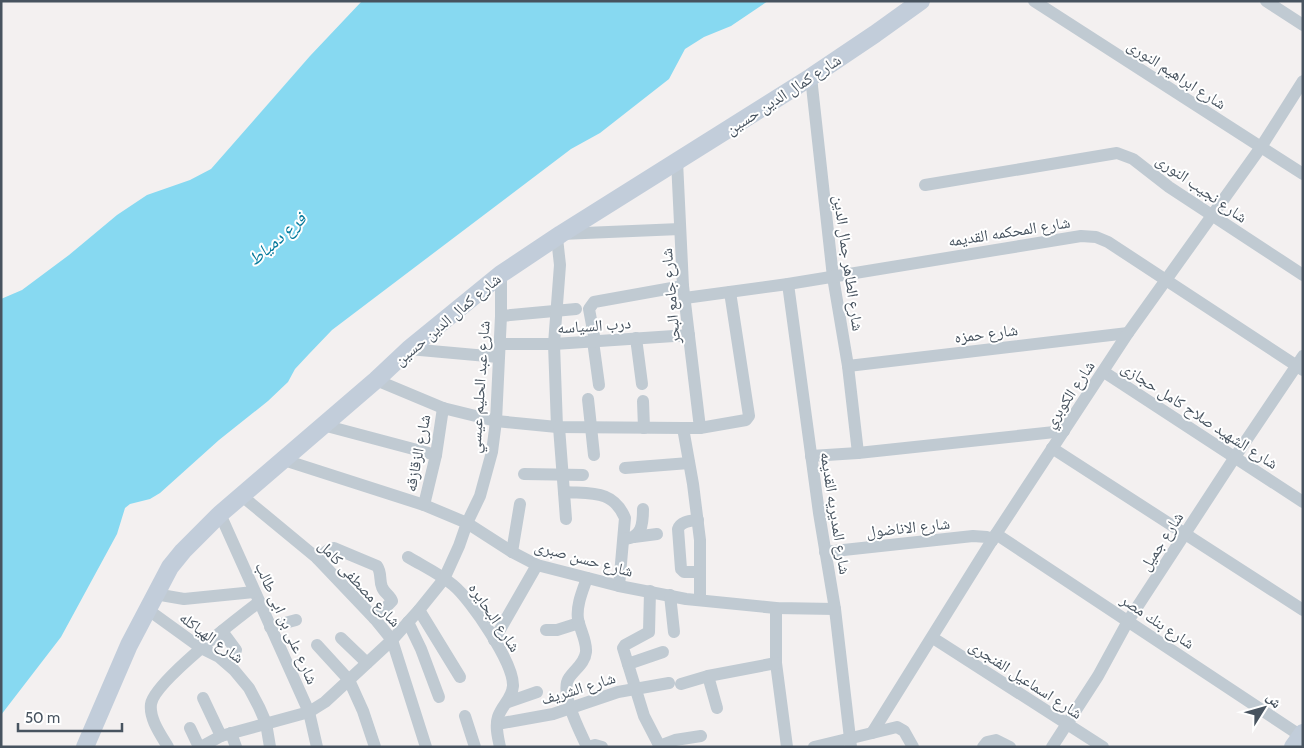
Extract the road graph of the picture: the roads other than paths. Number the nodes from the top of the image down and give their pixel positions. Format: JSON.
{"nodes":[{"id":1,"x":921,"y":1,"type":"edge"},
{"id":2,"x":1034,"y":1,"type":"edge"},
{"id":3,"x":1266,"y":1,"type":"edge"},
{"id":4,"x":1289,"y":1,"type":"edge"},
{"id":5,"x":1282,"y":13,"type":"junction"},
{"id":6,"x":1303,"y":25,"type":"edge"},
{"id":7,"x":811,"y":77,"type":"junction"},
{"id":8,"x":1303,"y":81,"type":"edge"},
{"id":9,"x":1261,"y":147,"type":"junction"},
{"id":10,"x":678,"y":161,"type":"junction"},
{"id":11,"x":1303,"y":174,"type":"edge"},
{"id":12,"x":925,"y":185,"type":"dead end"},
{"id":13,"x":1212,"y":216,"type":"junction"},
{"id":14,"x":680,"y":229,"type":"junction"},
{"id":15,"x":559,"y":236,"type":"junction"},
{"id":16,"x":501,"y":274,"type":"junction"},
{"id":17,"x":1303,"y":275,"type":"edge"},
{"id":18,"x":833,"y":277,"type":"junction"},
{"id":19,"x":1166,"y":279,"type":"junction"},
{"id":20,"x":788,"y":284,"type":"junction"},
{"id":21,"x":684,"y":292,"type":"junction"},
{"id":22,"x":730,"y":292,"type":"junction"},
{"id":23,"x":576,"y":309,"type":"dead end"},
{"id":24,"x":556,"y":311,"type":"junction"},
{"id":25,"x":501,"y":316,"type":"junction"},
{"id":26,"x":1128,"y":333,"type":"junction"},
{"id":27,"x":689,"y":335,"type":"junction"},
{"id":28,"x":636,"y":338,"type":"junction"},
{"id":29,"x":594,"y":341,"type":"junction"},
{"id":30,"x":554,"y":344,"type":"junction"},
{"id":31,"x":409,"y":349,"type":"junction"},
{"id":32,"x":499,"y":351,"type":"junction"},
{"id":33,"x":1300,"y":364,"type":"edge"},
{"id":34,"x":848,"y":366,"type":"junction"},
{"id":35,"x":1104,"y":372,"type":"junction"},
{"id":36,"x":376,"y":380,"type":"junction"},
{"id":37,"x":642,"y":384,"type":"dead end"},
{"id":38,"x":599,"y":385,"type":"dead end"},
{"id":39,"x":588,"y":399,"type":"dead end"},
{"id":40,"x":643,"y":401,"type":"dead end"},
{"id":41,"x":443,"y":408,"type":"junction"},
{"id":42,"x":496,"y":421,"type":"junction"},
{"id":43,"x":323,"y":425,"type":"junction"},
{"id":44,"x":558,"y":427,"type":"junction"},
{"id":45,"x":592,"y":427,"type":"junction"},
{"id":46,"x":644,"y":428,"type":"junction"},
{"id":47,"x":683,"y":428,"type":"junction"},
{"id":48,"x":700,"y":428,"type":"junction"},
{"id":49,"x":1064,"y":431,"type":"junction"},
{"id":50,"x":1052,"y":448,"type":"junction"},
{"id":51,"x":858,"y":453,"type":"junction"},
{"id":52,"x":436,"y":455,"type":"junction"},
{"id":53,"x":594,"y":455,"type":"dead end"},
{"id":54,"x":811,"y":456,"type":"junction"},
{"id":55,"x":1234,"y":457,"type":"junction"},
{"id":56,"x":284,"y":460,"type":"junction"},
{"id":57,"x":689,"y":463,"type":"junction"},
{"id":58,"x":625,"y":468,"type":"dead end"},
{"id":59,"x":524,"y":474,"type":"dead end"},
{"id":60,"x":563,"y":475,"type":"junction"},
{"id":61,"x":583,"y":475,"type":"dead end"},
{"id":62,"x":564,"y":492,"type":"junction"},
{"id":63,"x":242,"y":496,"type":"junction"},
{"id":64,"x":1303,"y":502,"type":"edge"},
{"id":65,"x":520,"y":504,"type":"dead end"},
{"id":66,"x":424,"y":505,"type":"junction"},
{"id":67,"x":643,"y":509,"type":"dead end"},
{"id":68,"x":220,"y":514,"type":"junction"},
{"id":69,"x":566,"y":519,"type":"dead end"},
{"id":70,"x":698,"y":520,"type":"junction"},
{"id":71,"x":467,"y":523,"type":"junction"},
{"id":72,"x":657,"y":534,"type":"dead end"},
{"id":73,"x":1184,"y":534,"type":"junction"},
{"id":74,"x":629,"y":538,"type":"junction"},
{"id":75,"x":994,"y":538,"type":"junction"},
{"id":76,"x":512,"y":552,"type":"junction"},
{"id":77,"x":825,"y":552,"type":"junction"},
{"id":78,"x":408,"y":557,"type":"dead end"},
{"id":79,"x":317,"y":558,"type":"junction"},
{"id":80,"x":537,"y":565,"type":"junction"},
{"id":81,"x":700,"y":572,"type":"junction"},
{"id":82,"x":587,"y":578,"type":"junction"},
{"id":83,"x":444,"y":579,"type":"junction"},
{"id":84,"x":619,"y":586,"type":"junction"},
{"id":85,"x":650,"y":591,"type":"junction"},
{"id":86,"x":670,"y":595,"type":"junction"},
{"id":87,"x":256,"y":597,"type":"junction"},
{"id":88,"x":700,"y":600,"type":"junction"},
{"id":89,"x":151,"y":601,"type":"junction"},
{"id":90,"x":776,"y":608,"type":"junction"},
{"id":91,"x":835,"y":609,"type":"junction"},
{"id":92,"x":419,"y":610,"type":"junction"},
{"id":93,"x":1303,"y":610,"type":"edge"},
{"id":94,"x":376,"y":619,"type":"junction"},
{"id":95,"x":296,"y":620,"type":"dead end"},
{"id":96,"x":1128,"y":621,"type":"junction"},
{"id":97,"x":408,"y":622,"type":"junction"},
{"id":98,"x":579,"y":623,"type":"junction"},
{"id":99,"x":270,"y":627,"type":"junction"},
{"id":100,"x":546,"y":630,"type":"dead end"},
{"id":101,"x":222,"y":631,"type":"junction"},
{"id":102,"x":674,"y":632,"type":"dead end"},
{"id":103,"x":342,"y":638,"type":"dead end"},
{"id":104,"x":932,"y":638,"type":"junction"},
{"id":105,"x":392,"y":640,"type":"junction"},
{"id":106,"x":494,"y":640,"type":"junction"},
{"id":107,"x":317,"y":645,"type":"dead end"},
{"id":108,"x":201,"y":648,"type":"junction"},
{"id":109,"x":236,"y":650,"type":"dead end"},
{"id":110,"x":663,"y":652,"type":"dead end"},
{"id":111,"x":367,"y":663,"type":"junction"},
{"id":112,"x":776,"y":663,"type":"junction"},
{"id":113,"x":628,"y":664,"type":"junction"},
{"id":114,"x":708,"y":676,"type":"junction"},
{"id":115,"x":460,"y":677,"type":"dead end"},
{"id":116,"x":349,"y":680,"type":"junction"},
{"id":117,"x":635,"y":689,"type":"junction"},
{"id":118,"x":537,"y":692,"type":"dead end"},
{"id":119,"x":438,"y":697,"type":"dead end"},
{"id":120,"x":203,"y":698,"type":"dead end"},
{"id":121,"x":508,"y":702,"type":"junction"},
{"id":122,"x":571,"y":708,"type":"junction"},
{"id":123,"x":717,"y":708,"type":"dead end"},
{"id":124,"x":309,"y":712,"type":"junction"},
{"id":125,"x":465,"y":716,"type":"dead end"},
{"id":126,"x":266,"y":723,"type":"junction"},
{"id":127,"x":497,"y":724,"type":"junction"},
{"id":128,"x":1068,"y":725,"type":"junction"},
{"id":129,"x":190,"y":728,"type":"dead end"},
{"id":130,"x":872,"y":733,"type":"junction"},
{"id":131,"x":226,"y":735,"type":"junction"},
{"id":132,"x":702,"y":736,"type":"dead end"},
{"id":133,"x":1299,"y":739,"type":"edge"},
{"id":134,"x":850,"y":743,"type":"edge"},
{"id":135,"x":89,"y":744,"type":"edge"},
{"id":136,"x":660,"y":746,"type":"edge"},
{"id":137,"x":168,"y":747,"type":"edge"},
{"id":138,"x":200,"y":747,"type":"edge"},
{"id":139,"x":236,"y":747,"type":"edge"},
{"id":140,"x":270,"y":747,"type":"edge"},
{"id":141,"x":318,"y":747,"type":"edge"},
{"id":142,"x":375,"y":747,"type":"edge"},
{"id":143,"x":426,"y":747,"type":"edge"},
{"id":144,"x":475,"y":747,"type":"edge"},
{"id":145,"x":500,"y":747,"type":"edge"},
{"id":146,"x":587,"y":747,"type":"edge"},
{"id":147,"x":602,"y":747,"type":"edge"},
{"id":148,"x":787,"y":747,"type":"edge"},
{"id":149,"x":814,"y":747,"type":"edge"},
{"id":150,"x":912,"y":747,"type":"edge"},
{"id":151,"x":983,"y":747,"type":"edge"},
{"id":152,"x":1010,"y":747,"type":"edge"},
{"id":153,"x":1052,"y":747,"type":"edge"},
{"id":154,"x":1102,"y":747,"type":"edge"}],
"edges":[{"from":1,"to":7,"type":"main road","name":"شارع كمال الدين حسين"},
{"from":2,"to":9,"type":"street","name":"شارع ابراهيم النورى"},
{"from":3,"to":5,"type":"street"},
{"from":4,"to":5,"type":"street"},
{"from":5,"to":6,"type":"street"},
{"from":7,"to":10,"type":"main road","name":"شارع كمال الدين حسين"},
{"from":7,"to":18,"type":"street","name":"شارع الطاهر جمال الدين"},
{"from":8,"to":9,"type":"street","name":"شارع الكوبري"},
{"from":9,"to":11,"type":"street","name":"شارع ابراهيم النورى"},
{"from":9,"to":13,"type":"street","name":"شارع الكوبري"},
{"from":10,"to":14,"type":"street","name":"شارع جامع البحر"},
{"from":10,"to":15,"type":"main road","name":"شارع كمال الدين حسين"},
{"from":12,"to":13,"type":"street","name":"شارع نجيب النورى"},
{"from":13,"to":17,"type":"street","name":"شارع نجيب النورى"},
{"from":13,"to":19,"type":"street","name":"شارع الكوبري"},
{"from":14,"to":15,"type":"street"},
{"from":14,"to":21,"type":"street","name":"شارع جامع البحر"},
{"from":15,"to":16,"type":"main road","name":"شارع كمال الدين حسين"},
{"from":15,"to":24,"type":"street"},
{"from":16,"to":25,"type":"street","name":"شارع عبد الحليم عيسي"},
{"from":16,"to":31,"type":"main road","name":"شارع كمال الدين حسين"},
{"from":18,"to":19,"type":"street","name":"شارع المحكمه القديمه"},
{"from":18,"to":20,"type":"street","name":"شارع المحكمه القديمه"},
{"from":18,"to":34,"type":"street","name":"شارع الطاهر جمال الدين"},
{"from":19,"to":26,"type":"street","name":"شارع الكوبري"},
{"from":19,"to":33,"type":"street","name":"شارع المحكمه القديمه"},
{"from":20,"to":22,"type":"street","name":"شارع المحكمه القديمه"},
{"from":20,"to":54,"type":"street","name":"شارع المديريه القديمه"},
{"from":21,"to":22,"type":"street","name":"شارع المحكمه القديمه"},
{"from":21,"to":27,"type":"street","name":"شارع جامع البحر"},
{"from":21,"to":29,"type":"street","name":"شارع المحكمه القديمه"},
{"from":22,"to":48,"type":"street"},
{"from":23,"to":24,"type":"street"},
{"from":24,"to":25,"type":"street"},
{"from":24,"to":30,"type":"street"},
{"from":25,"to":32,"type":"street","name":"شارع عبد الحليم عيسي"},
{"from":26,"to":34,"type":"street","name":"شارع حمزه"},
{"from":26,"to":35,"type":"street","name":"شارع الكوبري"},
{"from":27,"to":28,"type":"street","name":"درب السياسه"},
{"from":27,"to":48,"type":"street","name":"شارع جامع البحر"},
{"from":28,"to":29,"type":"street","name":"درب السياسه"},
{"from":28,"to":37,"type":"street"},
{"from":29,"to":30,"type":"street","name":"درب السياسه"},
{"from":29,"to":38,"type":"street","name":"شارع المحكمه القديمه"},
{"from":30,"to":32,"type":"street","name":"درب السياسه"},
{"from":30,"to":44,"type":"street"},
{"from":31,"to":32,"type":"street","name":"درب السياسه"},
{"from":31,"to":36,"type":"main road","name":"شارع كمال الدين حسين"},
{"from":32,"to":42,"type":"street","name":"شارع عبد الحليم عيسي"},
{"from":33,"to":55,"type":"street","name":"شارع جميل"},
{"from":34,"to":51,"type":"street","name":"شارع الطاهر جمال الدين"},
{"from":35,"to":49,"type":"street","name":"شارع الكوبري"},
{"from":35,"to":55,"type":"street","name":"شارع الشهيد صلاح كامل حجازى"},
{"from":36,"to":41,"type":"street"},
{"from":36,"to":43,"type":"main road","name":"شارع كمال الدين حسين"},
{"from":39,"to":45,"type":"street"},
{"from":40,"to":46,"type":"street"},
{"from":41,"to":42,"type":"street"},
{"from":41,"to":52,"type":"street","name":"شارع الزقازقه"},
{"from":42,"to":44,"type":"street"},
{"from":42,"to":71,"type":"street","name":"شارع عبد الحليم عيسي"},
{"from":43,"to":52,"type":"street"},
{"from":43,"to":56,"type":"main road","name":"شارع كمال الدين حسين"},
{"from":44,"to":45,"type":"street"},
{"from":44,"to":60,"type":"street"},
{"from":45,"to":46,"type":"street"},
{"from":45,"to":53,"type":"street"},
{"from":46,"to":47,"type":"street"},
{"from":47,"to":48,"type":"street"},
{"from":47,"to":57,"type":"street"},
{"from":49,"to":50,"type":"street","name":"شارع الكوبري"},
{"from":49,"to":51,"type":"street"},
{"from":50,"to":73,"type":"street"},
{"from":50,"to":75,"type":"street","name":"شارع الكوبري"},
{"from":51,"to":54,"type":"street"},
{"from":52,"to":66,"type":"street","name":"شارع الزقازقه"},
{"from":54,"to":77,"type":"street","name":"شارع المديريه القديمه"},
{"from":55,"to":64,"type":"street","name":"شارع الشهيد صلاح كامل حجازى"},
{"from":55,"to":73,"type":"street","name":"شارع جميل"},
{"from":56,"to":63,"type":"main road","name":"شارع كمال الدين حسين"},
{"from":56,"to":66,"type":"street","name":"شارع حسن صبرى"},
{"from":57,"to":58,"type":"street"},
{"from":57,"to":70,"type":"street"},
{"from":59,"to":60,"type":"street"},
{"from":60,"to":61,"type":"street"},
{"from":60,"to":62,"type":"street"},
{"from":62,"to":69,"type":"street"},
{"from":62,"to":74,"type":"street"},
{"from":63,"to":68,"type":"main road","name":"شارع كمال الدين حسين"},
{"from":63,"to":79,"type":"street","name":"شارع مصطفى كامل"},
{"from":65,"to":76,"type":"street"},
{"from":66,"to":71,"type":"street","name":"شارع حسن صبرى"},
{"from":67,"to":74,"type":"street"},
{"from":68,"to":87,"type":"street","name":"شارع على بن ابى طالب"},
{"from":68,"to":89,"type":"main road","name":"شارع كمال الدين حسين"},
{"from":70,"to":81,"type":"street"},
{"from":70,"to":81,"type":"street"},
{"from":71,"to":76,"type":"street","name":"شارع حسن صبرى"},
{"from":71,"to":83,"type":"street","name":"شارع عبد الحليم عيسي"},
{"from":72,"to":74,"type":"street"},
{"from":73,"to":93,"type":"street"},
{"from":73,"to":96,"type":"street","name":"شارع جميل"},
{"from":74,"to":84,"type":"street"},
{"from":75,"to":77,"type":"street","name":"شارع الاناضول"},
{"from":75,"to":96,"type":"street","name":"شارع بنك مصر"},
{"from":75,"to":104,"type":"street","name":"شارع الكوبري"},
{"from":76,"to":80,"type":"street","name":"شارع حسن صبرى"},
{"from":77,"to":91,"type":"street","name":"شارع المديريه القديمه"},
{"from":78,"to":83,"type":"street","name":"شارع البحايره"},
{"from":79,"to":94,"type":"street","name":"شارع مصطفى كامل"},
{"from":79,"to":94,"type":"street"},
{"from":80,"to":82,"type":"street","name":"شارع حسن صبرى"},
{"from":80,"to":106,"type":"street"},
{"from":81,"to":88,"type":"street"},
{"from":82,"to":84,"type":"street","name":"شارع حسن صبرى"},
{"from":82,"to":98,"type":"street"},
{"from":83,"to":92,"type":"street","name":"شارع عبد الحليم عيسي"},
{"from":83,"to":106,"type":"street","name":"شارع البحايره"},
{"from":84,"to":85,"type":"street","name":"شارع حسن صبرى"},
{"from":85,"to":86,"type":"street","name":"شارع حسن صبرى"},
{"from":85,"to":113,"type":"street"},
{"from":86,"to":88,"type":"street","name":"شارع حسن صبرى"},
{"from":86,"to":102,"type":"street"},
{"from":87,"to":89,"type":"street"},
{"from":87,"to":99,"type":"street","name":"شارع على بن ابى طالب"},
{"from":87,"to":101,"type":"street"},
{"from":88,"to":90,"type":"street","name":"شارع حسن صبرى"},
{"from":89,"to":108,"type":"street","name":"شارع الهياكله"},
{"from":89,"to":135,"type":"main road","name":"شارع كمال الدين حسين"},
{"from":90,"to":91,"type":"street","name":"شارع حسن صبرى"},
{"from":90,"to":112,"type":"street"},
{"from":91,"to":134,"type":"street","name":"شارع المديريه القديمه"},
{"from":92,"to":97,"type":"street","name":"شارع عبد الحليم عيسي"},
{"from":92,"to":115,"type":"street"},
{"from":94,"to":105,"type":"street","name":"شارع مصطفى كامل"},
{"from":95,"to":99,"type":"street"},
{"from":96,"to":128,"type":"street","name":"شارع جميل"},
{"from":96,"to":133,"type":"street","name":"شارع بنك مصر"},
{"from":97,"to":105,"type":"street","name":"شارع عبد الحليم عيسي"},
{"from":97,"to":119,"type":"street"},
{"from":98,"to":100,"type":"street"},
{"from":98,"to":122,"type":"street"},
{"from":99,"to":124,"type":"street","name":"شارع على بن ابى طالب"},
{"from":101,"to":108,"type":"street"},
{"from":101,"to":109,"type":"street"},
{"from":103,"to":111,"type":"street"},
{"from":104,"to":128,"type":"street","name":"شارع اسماعيل الفنجرى"},
{"from":104,"to":130,"type":"street","name":"شارع الكوبري"},
{"from":105,"to":111,"type":"street","name":"شارع عبد الحليم عيسي"},
{"from":105,"to":143,"type":"street","name":"شارع مصطفى كامل"},
{"from":106,"to":121,"type":"street","name":"شارع البحايره"},
{"from":107,"to":116,"type":"street"},
{"from":108,"to":126,"type":"street","name":"شارع الهياكله"},
{"from":108,"to":137,"type":"street"},
{"from":110,"to":113,"type":"street"},
{"from":111,"to":116,"type":"street","name":"شارع عبد الحليم عيسي"},
{"from":112,"to":114,"type":"street","name":"شارع الشريف"},
{"from":112,"to":148,"type":"street"},
{"from":113,"to":117,"type":"street"},
{"from":114,"to":117,"type":"street","name":"شارع الشريف"},
{"from":114,"to":123,"type":"street"},
{"from":116,"to":124,"type":"street","name":"شارع عبد الحليم عيسي"},
{"from":116,"to":142,"type":"street"},
{"from":117,"to":122,"type":"street","name":"شارع الشريف"},
{"from":117,"to":136,"type":"street"},
{"from":118,"to":121,"type":"street"},
{"from":120,"to":131,"type":"street"},
{"from":121,"to":127,"type":"street","name":"شارع البحايره"},
{"from":122,"to":127,"type":"street","name":"شارع الشريف"},
{"from":122,"to":146,"type":"street"},
{"from":124,"to":126,"type":"street","name":"شارع عبد الحليم عيسي"},
{"from":124,"to":141,"type":"street","name":"شارع على بن ابى طالب"},
{"from":125,"to":144,"type":"street"},
{"from":126,"to":131,"type":"street","name":"شارع عبد الحليم عيسي"},
{"from":126,"to":140,"type":"street","name":"شارع الهياكله"},
{"from":127,"to":145,"type":"street"},
{"from":128,"to":153,"type":"street","name":"شارع جميل"},
{"from":128,"to":154,"type":"street","name":"شارع اسماعيل الفنجرى"},
{"from":129,"to":138,"type":"street"},
{"from":130,"to":134,"type":"street"},
{"from":130,"to":150,"type":"street"},
{"from":131,"to":138,"type":"street","name":"شارع عبد الحليم عيسي"},
{"from":131,"to":139,"type":"street"},
{"from":132,"to":136,"type":"street"},
{"from":134,"to":149,"type":"street"},
{"from":146,"to":147,"type":"street"},
{"from":151,"to":152,"type":"street"}]}
